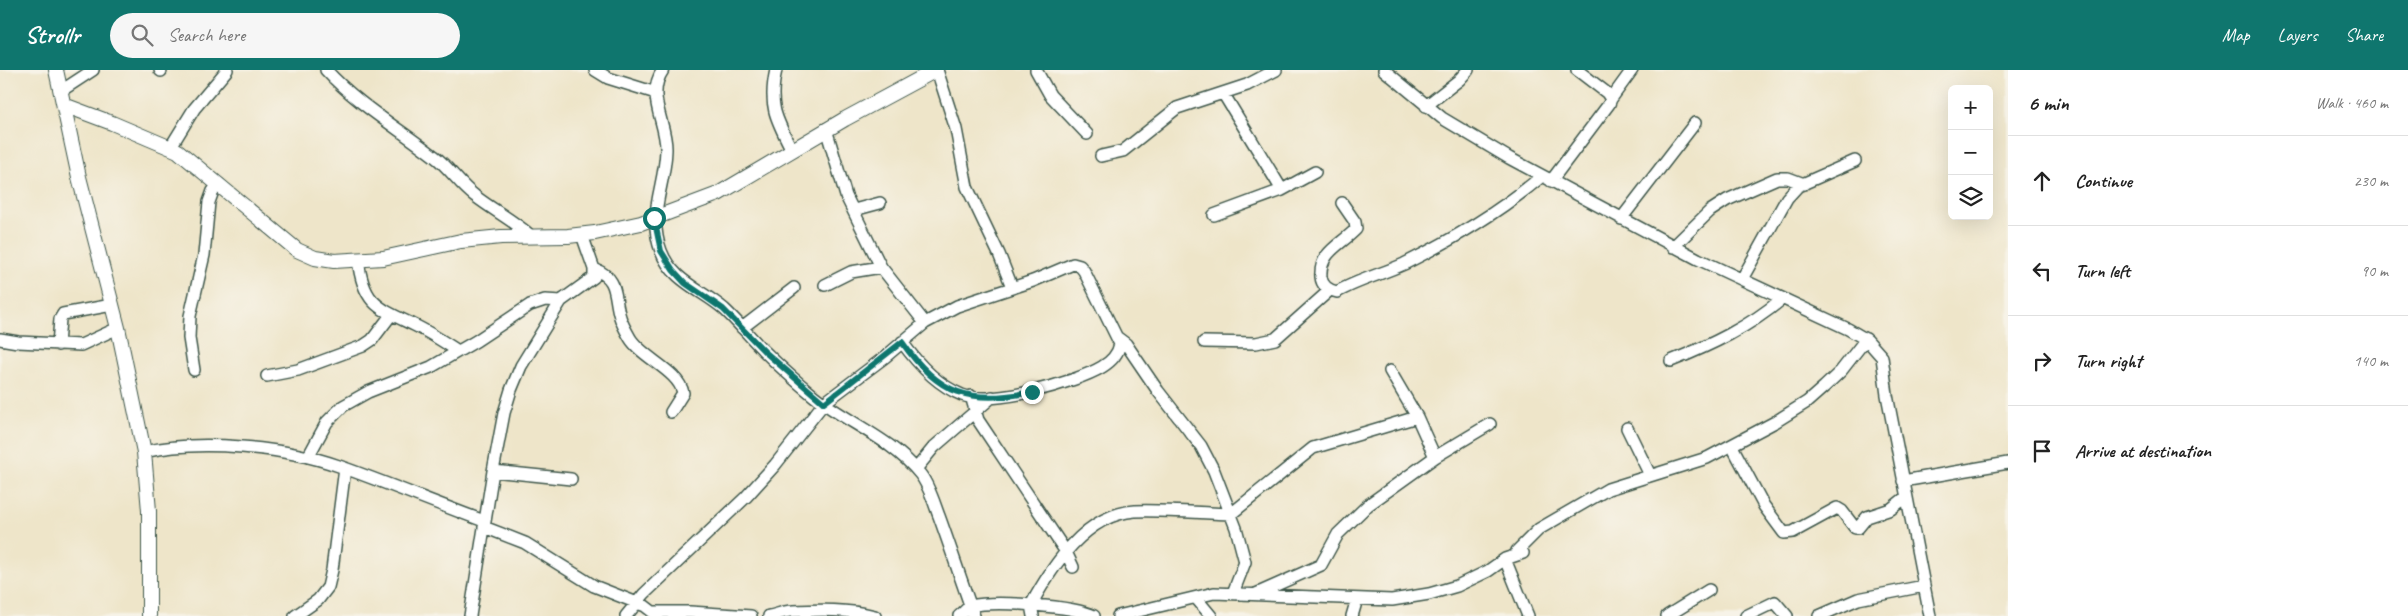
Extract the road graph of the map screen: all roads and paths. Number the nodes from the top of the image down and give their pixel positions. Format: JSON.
{"nodes":[{"id":1,"x":56,"y":70,"type":"edge"},
{"id":2,"x":93,"y":70,"type":"edge"},
{"id":3,"x":227,"y":70,"type":"edge"},
{"id":4,"x":326,"y":70,"type":"edge"},
{"id":5,"x":595,"y":70,"type":"edge"},
{"id":6,"x":663,"y":70,"type":"edge"},
{"id":7,"x":776,"y":70,"type":"edge"},
{"id":8,"x":937,"y":70,"type":"edge"},
{"id":9,"x":1036,"y":70,"type":"edge"},
{"id":10,"x":1276,"y":70,"type":"edge"},
{"id":11,"x":1384,"y":70,"type":"edge"},
{"id":12,"x":1468,"y":70,"type":"edge"},
{"id":13,"x":1577,"y":70,"type":"edge"},
{"id":14,"x":1632,"y":70,"type":"edge"},
{"id":15,"x":656,"y":93,"type":"junction"},
{"id":16,"x":1223,"y":94,"type":"junction"},
{"id":17,"x":62,"y":98,"type":"junction"},
{"id":18,"x":1611,"y":99,"type":"junction"},
{"id":19,"x":1426,"y":106,"type":"junction"},
{"id":20,"x":96,"y":116,"type":"junction"},
{"id":21,"x":1695,"y":123,"type":"dead end"},
{"id":22,"x":68,"y":126,"type":"junction"},
{"id":23,"x":826,"y":129,"type":"junction"},
{"id":24,"x":1087,"y":134,"type":"dead end"},
{"id":25,"x":170,"y":148,"type":"junction"},
{"id":26,"x":792,"y":150,"type":"junction"},
{"id":27,"x":1101,"y":156,"type":"dead end"},
{"id":28,"x":1855,"y":162,"type":"dead end"},
{"id":29,"x":1315,"y":172,"type":"dead end"},
{"id":30,"x":1547,"y":178,"type":"junction"},
{"id":31,"x":219,"y":184,"type":"junction"},
{"id":32,"x":1804,"y":184,"type":"junction"},
{"id":33,"x":1282,"y":190,"type":"junction"},
{"id":34,"x":880,"y":203,"type":"dead end"},
{"id":35,"x":1342,"y":203,"type":"dead end"},
{"id":36,"x":854,"y":210,"type":"junction"},
{"id":37,"x":1214,"y":215,"type":"dead end"},
{"id":38,"x":654,"y":218,"type":"junction"},
{"id":39,"x":1621,"y":219,"type":"junction"},
{"id":40,"x":582,"y":235,"type":"junction"},
{"id":41,"x":531,"y":236,"type":"junction"},
{"id":42,"x":1673,"y":247,"type":"junction"},
{"id":43,"x":358,"y":259,"type":"junction"},
{"id":44,"x":881,"y":267,"type":"junction"},
{"id":45,"x":594,"y":270,"type":"junction"},
{"id":46,"x":1742,"y":279,"type":"junction"},
{"id":47,"x":825,"y":285,"type":"dead end"},
{"id":48,"x":794,"y":288,"type":"dead end"},
{"id":49,"x":1012,"y":288,"type":"junction"},
{"id":50,"x":1330,"y":290,"type":"junction"},
{"id":51,"x":1782,"y":299,"type":"junction"},
{"id":52,"x":561,"y":301,"type":"junction"},
{"id":53,"x":112,"y":305,"type":"junction"},
{"id":54,"x":392,"y":315,"type":"junction"},
{"id":55,"x":925,"y":323,"type":"junction"},
{"id":56,"x":118,"y":328,"type":"junction"},
{"id":57,"x":742,"y":328,"type":"junction"},
{"id":58,"x":1118,"y":338,"type":"junction"},
{"id":59,"x":0,"y":339,"type":"edge"},
{"id":60,"x":1866,"y":339,"type":"junction"},
{"id":61,"x":902,"y":342,"type":"junction"},
{"id":62,"x":1204,"y":342,"type":"dead end"},
{"id":63,"x":58,"y":345,"type":"junction"},
{"id":64,"x":458,"y":351,"type":"junction"},
{"id":65,"x":1671,"y":361,"type":"dead end"},
{"id":66,"x":194,"y":370,"type":"dead end"},
{"id":67,"x":1390,"y":371,"type":"dead end"},
{"id":68,"x":267,"y":376,"type":"dead end"},
{"id":69,"x":971,"y":396,"type":"junction"},
{"id":70,"x":992,"y":397,"type":"junction"},
{"id":71,"x":824,"y":403,"type":"junction"},
{"id":72,"x":975,"y":411,"type":"junction"},
{"id":73,"x":671,"y":412,"type":"dead end"},
{"id":74,"x":1417,"y":417,"type":"junction"},
{"id":75,"x":1490,"y":424,"type":"dead end"},
{"id":76,"x":1627,"y":428,"type":"dead end"},
{"id":77,"x":1732,"y":446,"type":"junction"},
{"id":78,"x":144,"y":452,"type":"junction"},
{"id":79,"x":308,"y":457,"type":"junction"},
{"id":80,"x":1435,"y":457,"type":"junction"},
{"id":81,"x":2008,"y":463,"type":"edge"},
{"id":82,"x":345,"y":468,"type":"junction"},
{"id":83,"x":916,"y":469,"type":"junction"},
{"id":84,"x":493,"y":471,"type":"junction"},
{"id":85,"x":1650,"y":475,"type":"junction"},
{"id":86,"x":571,"y":479,"type":"dead end"},
{"id":87,"x":1903,"y":481,"type":"junction"},
{"id":88,"x":1906,"y":497,"type":"junction"},
{"id":89,"x":1231,"y":514,"type":"junction"},
{"id":90,"x":484,"y":524,"type":"junction"},
{"id":91,"x":1066,"y":552,"type":"junction"},
{"id":92,"x":1505,"y":560,"type":"junction"},
{"id":93,"x":1073,"y":567,"type":"dead end"},
{"id":94,"x":1924,"y":586,"type":"junction"},
{"id":95,"x":1709,"y":590,"type":"dead end"},
{"id":96,"x":1233,"y":593,"type":"junction"},
{"id":97,"x":1252,"y":595,"type":"junction"},
{"id":98,"x":1196,"y":598,"type":"junction"},
{"id":99,"x":1357,"y":599,"type":"junction"},
{"id":100,"x":636,"y":602,"type":"junction"},
{"id":101,"x":972,"y":611,"type":"edge"},
{"id":102,"x":1032,"y":611,"type":"edge"},
{"id":103,"x":656,"y":614,"type":"edge"},
{"id":104,"x":148,"y":616,"type":"edge"},
{"id":105,"x":295,"y":616,"type":"edge"},
{"id":106,"x":470,"y":616,"type":"edge"},
{"id":107,"x":626,"y":616,"type":"edge"},
{"id":108,"x":751,"y":616,"type":"edge"},
{"id":109,"x":769,"y":616,"type":"edge"},
{"id":110,"x":874,"y":616,"type":"edge"},
{"id":111,"x":960,"y":616,"type":"edge"},
{"id":112,"x":1094,"y":616,"type":"edge"},
{"id":113,"x":1118,"y":616,"type":"edge"},
{"id":114,"x":1211,"y":616,"type":"edge"},
{"id":115,"x":1352,"y":616,"type":"edge"},
{"id":116,"x":1528,"y":616,"type":"edge"},
{"id":117,"x":1667,"y":616,"type":"edge"},
{"id":118,"x":1746,"y":616,"type":"edge"},
{"id":119,"x":1787,"y":616,"type":"edge"},
{"id":120,"x":1819,"y":616,"type":"edge"},
{"id":121,"x":1930,"y":616,"type":"edge"}],
"edges":[{"from":1,"to":17,"type":"main road"},
{"from":2,"to":17,"type":"street"},
{"from":3,"to":25,"type":"street"},
{"from":4,"to":41,"type":"street"},
{"from":5,"to":15,"type":"street"},
{"from":6,"to":15,"type":"street"},
{"from":7,"to":26,"type":"street"},
{"from":8,"to":23,"type":"main road"},
{"from":8,"to":49,"type":"street"},
{"from":9,"to":24,"type":"street"},
{"from":10,"to":16,"type":"street"},
{"from":11,"to":19,"type":"street"},
{"from":12,"to":19,"type":"street"},
{"from":13,"to":18,"type":"street"},
{"from":14,"to":18,"type":"street"},
{"from":15,"to":38,"type":"street"},
{"from":16,"to":27,"type":"street"},
{"from":16,"to":33,"type":"street"},
{"from":17,"to":20,"type":"main road"},
{"from":17,"to":22,"type":"main road"},
{"from":18,"to":30,"type":"street"},
{"from":19,"to":30,"type":"street"},
{"from":20,"to":22,"type":"main road"},
{"from":20,"to":25,"type":"main road"},
{"from":21,"to":39,"type":"street"},
{"from":22,"to":53,"type":"main road"},
{"from":23,"to":26,"type":"main road"},
{"from":23,"to":36,"type":"street"},
{"from":25,"to":31,"type":"main road"},
{"from":26,"to":38,"type":"main road"},
{"from":28,"to":32,"type":"street"},
{"from":29,"to":33,"type":"street"},
{"from":30,"to":39,"type":"street"},
{"from":30,"to":50,"type":"street"},
{"from":31,"to":43,"type":"main road"},
{"from":31,"to":66,"type":"street"},
{"from":32,"to":42,"type":"street"},
{"from":32,"to":46,"type":"street"},
{"from":33,"to":37,"type":"street"},
{"from":34,"to":36,"type":"street"},
{"from":35,"to":50,"type":"street"},
{"from":36,"to":44,"type":"street"},
{"from":38,"to":40,"type":"main road"},
{"from":38,"to":57,"type":"street"},
{"from":39,"to":42,"type":"street"},
{"from":40,"to":41,"type":"main road"},
{"from":40,"to":45,"type":"street"},
{"from":41,"to":43,"type":"main road"},
{"from":42,"to":46,"type":"street"},
{"from":43,"to":54,"type":"street"},
{"from":44,"to":47,"type":"street"},
{"from":44,"to":55,"type":"street"},
{"from":45,"to":52,"type":"street"},
{"from":45,"to":73,"type":"street"},
{"from":46,"to":51,"type":"street"},
{"from":48,"to":57,"type":"street"},
{"from":49,"to":55,"type":"street"},
{"from":49,"to":58,"type":"street"},
{"from":50,"to":62,"type":"street"},
{"from":51,"to":60,"type":"street"},
{"from":51,"to":65,"type":"street"},
{"from":52,"to":64,"type":"street"},
{"from":52,"to":84,"type":"street"},
{"from":53,"to":56,"type":"main road"},
{"from":53,"to":63,"type":"street"},
{"from":54,"to":64,"type":"street"},
{"from":54,"to":68,"type":"street"},
{"from":55,"to":61,"type":"street"},
{"from":56,"to":63,"type":"street"},
{"from":56,"to":78,"type":"main road"},
{"from":57,"to":71,"type":"street"},
{"from":58,"to":70,"type":"street"},
{"from":58,"to":89,"type":"street"},
{"from":59,"to":63,"type":"street"},
{"from":60,"to":77,"type":"street"},
{"from":60,"to":87,"type":"street"},
{"from":61,"to":69,"type":"street"},
{"from":61,"to":71,"type":"street"},
{"from":64,"to":79,"type":"street"},
{"from":67,"to":74,"type":"street"},
{"from":69,"to":70,"type":"street"},
{"from":69,"to":72,"type":"street"},
{"from":70,"to":72,"type":"street"},
{"from":71,"to":83,"type":"street"},
{"from":71,"to":100,"type":"street"},
{"from":72,"to":83,"type":"street"},
{"from":72,"to":91,"type":"street"},
{"from":74,"to":80,"type":"street"},
{"from":74,"to":89,"type":"street"},
{"from":75,"to":80,"type":"street"},
{"from":76,"to":85,"type":"street"},
{"from":77,"to":85,"type":"street"},
{"from":77,"to":88,"type":"street"},
{"from":78,"to":79,"type":"street"},
{"from":78,"to":104,"type":"main road"},
{"from":79,"to":82,"type":"street"},
{"from":80,"to":97,"type":"street"},
{"from":81,"to":87,"type":"street"},
{"from":82,"to":90,"type":"street"},
{"from":82,"to":105,"type":"street"},
{"from":83,"to":101,"type":"street"},
{"from":84,"to":86,"type":"street"},
{"from":84,"to":90,"type":"street"},
{"from":85,"to":92,"type":"street"},
{"from":87,"to":88,"type":"street"},
{"from":88,"to":94,"type":"street"},
{"from":89,"to":91,"type":"street"},
{"from":89,"to":96,"type":"street"},
{"from":90,"to":100,"type":"street"},
{"from":90,"to":106,"type":"street"},
{"from":91,"to":93,"type":"street"},
{"from":91,"to":102,"type":"street"},
{"from":92,"to":99,"type":"street"},
{"from":92,"to":116,"type":"street"},
{"from":94,"to":120,"type":"street"},
{"from":94,"to":121,"type":"street"},
{"from":95,"to":117,"type":"street"},
{"from":96,"to":97,"type":"street"},
{"from":96,"to":98,"type":"street"},
{"from":97,"to":99,"type":"street"},
{"from":98,"to":113,"type":"street"},
{"from":98,"to":114,"type":"street"},
{"from":99,"to":115,"type":"street"},
{"from":100,"to":103,"type":"street"},
{"from":100,"to":107,"type":"street"},
{"from":101,"to":102,"type":"street"},
{"from":101,"to":111,"type":"street"},
{"from":102,"to":112,"type":"street"},
{"from":103,"to":108,"type":"street"},
{"from":109,"to":110,"type":"street"},
{"from":118,"to":119,"type":"street"}]}
